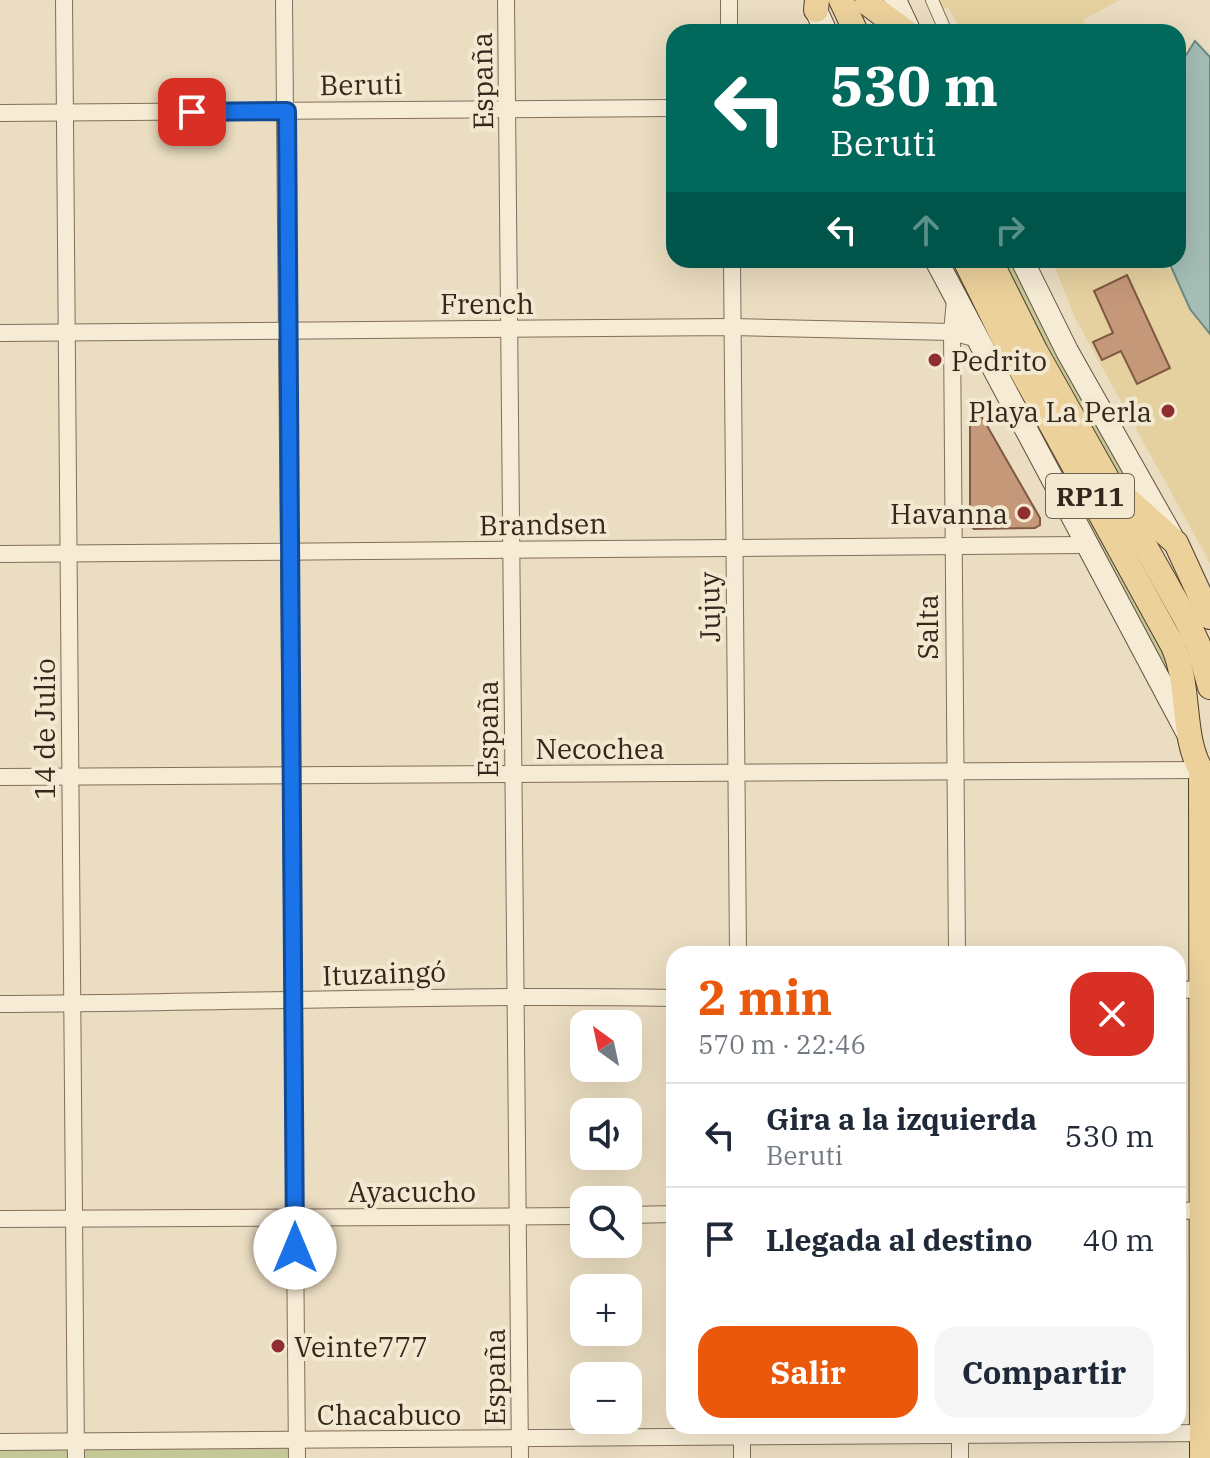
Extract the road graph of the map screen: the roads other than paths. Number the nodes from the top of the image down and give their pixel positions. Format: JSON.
{"nodes":[{"id":1,"x":64,"y":0,"type":"edge"},
{"id":2,"x":284,"y":0,"type":"edge"},
{"id":3,"x":506,"y":0,"type":"edge"},
{"id":4,"x":729,"y":0,"type":"edge"},
{"id":5,"x":841,"y":0,"type":"edge"},
{"id":6,"x":895,"y":0,"type":"edge"},
{"id":7,"x":932,"y":0,"type":"edge"},
{"id":8,"x":866,"y":1,"type":"edge"},
{"id":9,"x":729,"y":24,"type":"edge"},
{"id":10,"x":852,"y":24,"type":"edge"},
{"id":11,"x":876,"y":24,"type":"edge"},
{"id":12,"x":897,"y":24,"type":"edge"},
{"id":13,"x":905,"y":24,"type":"edge"},
{"id":14,"x":942,"y":24,"type":"edge"},
{"id":15,"x":508,"y":108,"type":"junction"},
{"id":16,"x":666,"y":108,"type":"edge"},
{"id":17,"x":287,"y":111,"type":"junction"},
{"id":18,"x":0,"y":113,"type":"edge"},
{"id":19,"x":65,"y":113,"type":"junction"},
{"id":20,"x":732,"y":268,"type":"edge"},
{"id":21,"x":940,"y":268,"type":"edge"},
{"id":22,"x":969,"y":268,"type":"edge"},
{"id":23,"x":994,"y":268,"type":"edge"},
{"id":24,"x":1026,"y":268,"type":"edge"},
{"id":25,"x":955,"y":300,"type":"junction"},
{"id":26,"x":732,"y":327,"type":"junction"},
{"id":27,"x":510,"y":329,"type":"junction"},
{"id":28,"x":288,"y":331,"type":"junction"},
{"id":29,"x":67,"y":332,"type":"junction"},
{"id":30,"x":952,"y":332,"type":"junction"},
{"id":31,"x":0,"y":333,"type":"edge"},
{"id":32,"x":974,"y":338,"type":"junction"},
{"id":33,"x":1113,"y":487,"type":"junction"},
{"id":34,"x":1176,"y":543,"type":"junction"},
{"id":35,"x":1086,"y":545,"type":"junction"},
{"id":36,"x":953,"y":546,"type":"junction"},
{"id":37,"x":734,"y":548,"type":"junction"},
{"id":38,"x":512,"y":550,"type":"junction"},
{"id":39,"x":290,"y":552,"type":"junction"},
{"id":40,"x":0,"y":554,"type":"edge"},
{"id":41,"x":69,"y":554,"type":"junction"},
{"id":42,"x":1210,"y":617,"type":"edge"},
{"id":43,"x":1210,"y":687,"type":"edge"},
{"id":44,"x":1191,"y":739,"type":"junction"},
{"id":45,"x":1205,"y":764,"type":"edge"},
{"id":46,"x":955,"y":771,"type":"junction"},
{"id":47,"x":736,"y":773,"type":"junction"},
{"id":48,"x":514,"y":774,"type":"junction"},
{"id":49,"x":291,"y":776,"type":"junction"},
{"id":50,"x":0,"y":777,"type":"edge"},
{"id":51,"x":71,"y":777,"type":"junction"},
{"id":52,"x":738,"y":946,"type":"edge"},
{"id":53,"x":957,"y":946,"type":"edge"},
{"id":54,"x":1196,"y":989,"type":"edge"},
{"id":55,"x":514,"y":995,"type":"junction"},
{"id":56,"x":666,"y":998,"type":"edge"},
{"id":57,"x":293,"y":1002,"type":"junction"},
{"id":58,"x":0,"y":1004,"type":"edge"},
{"id":59,"x":73,"y":1004,"type":"junction"},
{"id":60,"x":1196,"y":1210,"type":"edge"},
{"id":61,"x":666,"y":1214,"type":"edge"},
{"id":62,"x":642,"y":1215,"type":"edge"},
{"id":63,"x":295,"y":1216,"type":"junction"},
{"id":64,"x":570,"y":1216,"type":"edge"},
{"id":65,"x":74,"y":1218,"type":"junction"},
{"id":66,"x":518,"y":1218,"type":"junction"},
{"id":67,"x":0,"y":1219,"type":"edge"},
{"id":68,"x":686,"y":1434,"type":"edge"},
{"id":69,"x":742,"y":1434,"type":"edge"},
{"id":70,"x":960,"y":1434,"type":"edge"},
{"id":71,"x":1009,"y":1434,"type":"edge"},
{"id":72,"x":297,"y":1440,"type":"junction"},
{"id":73,"x":520,"y":1440,"type":"junction"},
{"id":74,"x":0,"y":1442,"type":"edge"},
{"id":75,"x":1205,"y":1442,"type":"edge"},
{"id":76,"x":76,"y":1450,"type":"edge"},
{"id":77,"x":297,"y":1458,"type":"edge"},
{"id":78,"x":520,"y":1458,"type":"edge"},
{"id":79,"x":742,"y":1458,"type":"edge"},
{"id":80,"x":960,"y":1458,"type":"edge"}],
"edges":[{"from":1,"to":19,"type":"street","name":"14 de Julio"},
{"from":2,"to":17,"type":"street"},
{"from":3,"to":15,"type":"street","name":"España"},
{"from":4,"to":9,"type":"street"},
{"from":5,"to":10,"type":"main road"},
{"from":6,"to":13,"type":"main road"},
{"from":7,"to":14,"type":"street"},
{"from":8,"to":11,"type":"main road"},
{"from":8,"to":12,"type":"main road"},
{"from":15,"to":16,"type":"street","name":"Beruti"},
{"from":15,"to":17,"type":"street","name":"Beruti"},
{"from":15,"to":27,"type":"street","name":"España"},
{"from":17,"to":19,"type":"street","name":"Beruti"},
{"from":17,"to":28,"type":"street"},
{"from":18,"to":19,"type":"street","name":"Beruti"},
{"from":19,"to":29,"type":"street","name":"14 de Julio"},
{"from":20,"to":26,"type":"street","name":"Jujuy"},
{"from":21,"to":25,"type":"main road"},
{"from":22,"to":44,"type":"main road","number":"RP11"},
{"from":23,"to":33,"type":"main road","number":"RP11"},
{"from":24,"to":34,"type":"main road"},
{"from":25,"to":30,"type":"street","name":"Salta"},
{"from":25,"to":32,"type":"main road"},
{"from":26,"to":27,"type":"street","name":"French"},
{"from":26,"to":30,"type":"street","name":"French"},
{"from":26,"to":37,"type":"street","name":"Jujuy"},
{"from":27,"to":28,"type":"street","name":"French"},
{"from":27,"to":38,"type":"street","name":"España"},
{"from":28,"to":29,"type":"street","name":"French"},
{"from":28,"to":39,"type":"street"},
{"from":29,"to":31,"type":"street","name":"French"},
{"from":29,"to":41,"type":"street","name":"14 de Julio"},
{"from":30,"to":32,"type":"street","name":"French"},
{"from":30,"to":36,"type":"street","name":"Salta"},
{"from":32,"to":35,"type":"main road"},
{"from":33,"to":34,"type":"main road"},
{"from":33,"to":43,"type":"main road","number":"RP11"},
{"from":34,"to":42,"type":"main road"},
{"from":35,"to":36,"type":"street","name":"Brandsen"},
{"from":35,"to":44,"type":"main road"},
{"from":36,"to":37,"type":"street","name":"Brandsen"},
{"from":36,"to":46,"type":"street","name":"Salta"},
{"from":37,"to":38,"type":"street","name":"Brandsen"},
{"from":37,"to":47,"type":"street","name":"Jujuy"},
{"from":38,"to":39,"type":"street","name":"Brandsen"},
{"from":38,"to":48,"type":"street","name":"España"},
{"from":39,"to":41,"type":"street","name":"Brandsen"},
{"from":39,"to":49,"type":"street"},
{"from":40,"to":41,"type":"street","name":"Brandsen"},
{"from":41,"to":51,"type":"street","name":"14 de Julio"},
{"from":44,"to":45,"type":"main road","number":"RP11"},
{"from":45,"to":46,"type":"street","name":"Necochea"},
{"from":45,"to":54,"type":"main road","number":"RP11"},
{"from":46,"to":47,"type":"street","name":"Necochea"},
{"from":46,"to":53,"type":"street","name":"Salta"},
{"from":47,"to":48,"type":"street","name":"Necochea"},
{"from":47,"to":52,"type":"street","name":"Jujuy"},
{"from":48,"to":49,"type":"street","name":"Necochea"},
{"from":48,"to":55,"type":"street","name":"España"},
{"from":49,"to":51,"type":"street","name":"Necochea"},
{"from":49,"to":57,"type":"street"},
{"from":50,"to":51,"type":"street","name":"Necochea"},
{"from":51,"to":59,"type":"street","name":"14 de Julio"},
{"from":54,"to":60,"type":"main road","number":"RP11"},
{"from":55,"to":56,"type":"street","name":"Ituzaingó"},
{"from":55,"to":57,"type":"street","name":"Ituzaingó"},
{"from":55,"to":66,"type":"street","name":"España"},
{"from":57,"to":59,"type":"street","name":"Ituzaingó"},
{"from":57,"to":63,"type":"street"},
{"from":58,"to":59,"type":"street","name":"Ituzaingó"},
{"from":59,"to":65,"type":"street","name":"14 de Julio"},
{"from":60,"to":75,"type":"main road","number":"RP11"},
{"from":61,"to":62,"type":"street"},
{"from":63,"to":65,"type":"street","name":"Ayacucho"},
{"from":63,"to":66,"type":"street","name":"Ayacucho"},
{"from":63,"to":72,"type":"street"},
{"from":64,"to":66,"type":"street","name":"Ayacucho"},
{"from":65,"to":67,"type":"street","name":"Ayacucho"},
{"from":65,"to":76,"type":"street","name":"14 de Julio"},
{"from":66,"to":73,"type":"street","name":"España"},
{"from":68,"to":73,"type":"street","name":"Chacabuco"},
{"from":69,"to":79,"type":"street"},
{"from":70,"to":80,"type":"street"},
{"from":71,"to":75,"type":"street","name":"Chacabuco"},
{"from":72,"to":73,"type":"street","name":"Chacabuco"},
{"from":72,"to":76,"type":"street","name":"Chacabuco"},
{"from":72,"to":77,"type":"street"},
{"from":73,"to":78,"type":"street","name":"España"},
{"from":74,"to":76,"type":"street","name":"Chacabuco"}]}
